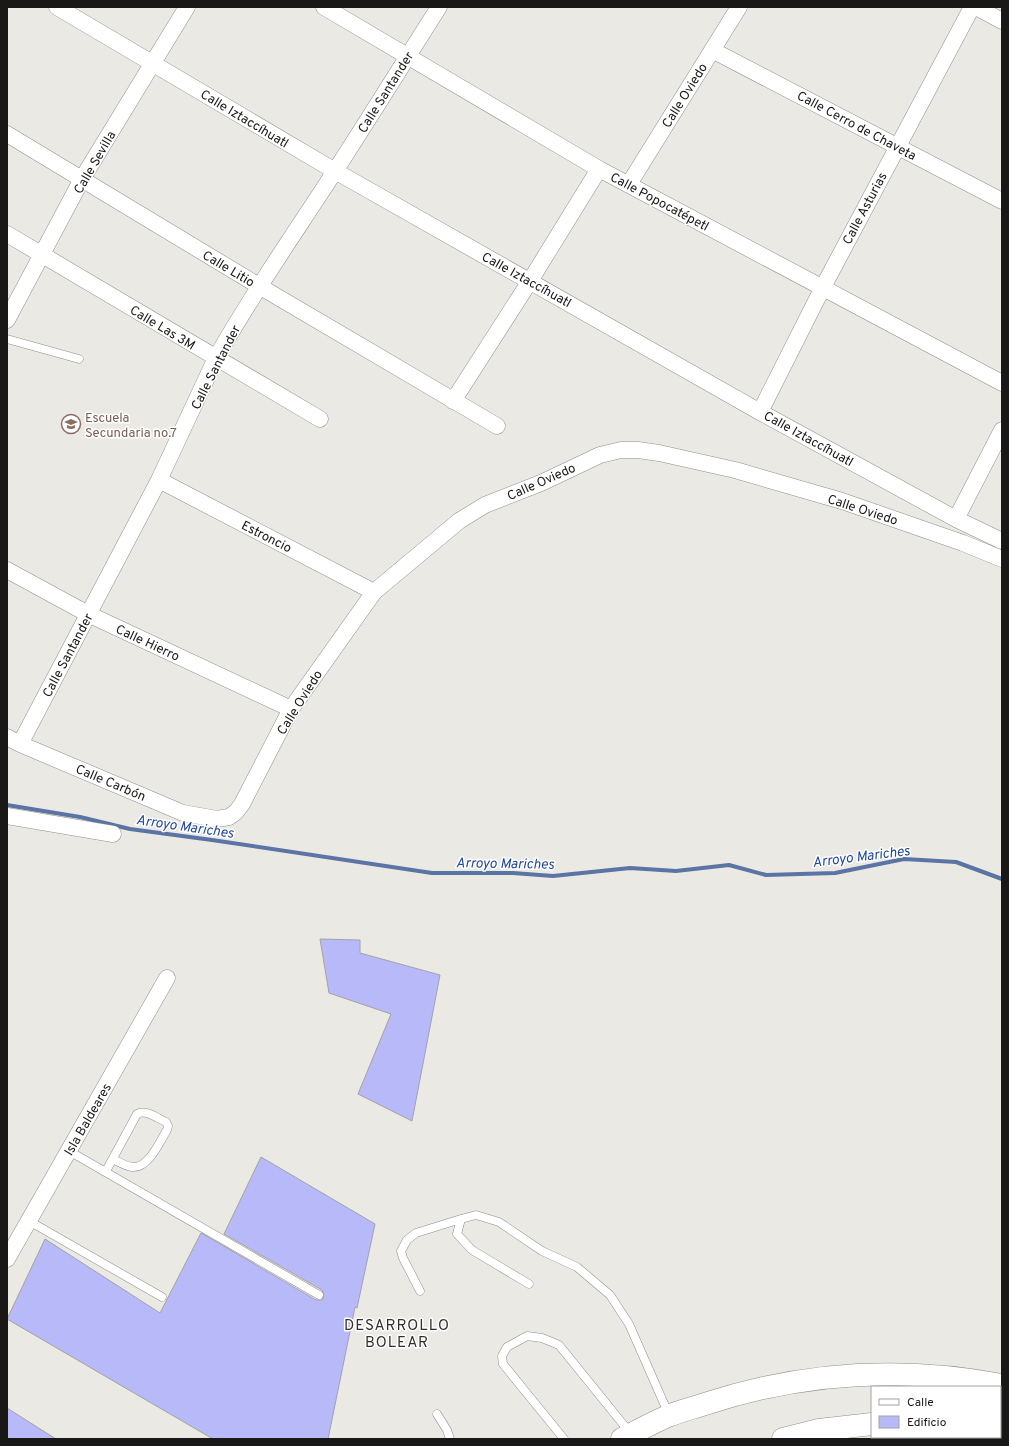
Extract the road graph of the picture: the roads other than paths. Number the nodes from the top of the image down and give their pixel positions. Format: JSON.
{"nodes":[{"id":1,"x":57,"y":7,"type":"edge"},
{"id":2,"x":187,"y":7,"type":"edge"},
{"id":3,"x":324,"y":7,"type":"edge"},
{"id":4,"x":439,"y":7,"type":"edge"},
{"id":5,"x":740,"y":7,"type":"edge"},
{"id":6,"x":972,"y":7,"type":"edge"},
{"id":7,"x":976,"y":7,"type":"edge"},
{"id":8,"x":1002,"y":20,"type":"edge"},
{"id":9,"x":712,"y":50,"type":"junction"},
{"id":10,"x":408,"y":56,"type":"junction"},
{"id":11,"x":152,"y":63,"type":"junction"},
{"id":12,"x":7,"y":134,"type":"edge"},
{"id":13,"x":897,"y":146,"type":"junction"},
{"id":14,"x":599,"y":169,"type":"junction"},
{"id":15,"x":335,"y":171,"type":"junction"},
{"id":16,"x":82,"y":179,"type":"junction"},
{"id":17,"x":629,"y":184,"type":"junction"},
{"id":18,"x":1002,"y":201,"type":"edge"},
{"id":19,"x":7,"y":234,"type":"edge"},
{"id":20,"x":42,"y":254,"type":"junction"},
{"id":21,"x":530,"y":281,"type":"junction"},
{"id":22,"x":259,"y":286,"type":"junction"},
{"id":23,"x":822,"y":289,"type":"junction"},
{"id":24,"x":7,"y":320,"type":"edge"},
{"id":25,"x":7,"y":339,"type":"edge"},
{"id":26,"x":216,"y":358,"type":"junction"},
{"id":27,"x":79,"y":359,"type":"dead end"},
{"id":28,"x":1002,"y":383,"type":"edge"},
{"id":29,"x":453,"y":401,"type":"junction"},
{"id":30,"x":760,"y":412,"type":"junction"},
{"id":31,"x":320,"y":419,"type":"dead end"},
{"id":32,"x":496,"y":426,"type":"dead end"},
{"id":33,"x":1002,"y":430,"type":"edge"},
{"id":34,"x":159,"y":480,"type":"junction"},
{"id":35,"x":956,"y":519,"type":"junction"},
{"id":36,"x":1002,"y":541,"type":"edge"},
{"id":37,"x":1002,"y":559,"type":"edge"},
{"id":38,"x":7,"y":570,"type":"edge"},
{"id":39,"x":374,"y":592,"type":"junction"},
{"id":40,"x":88,"y":614,"type":"junction"},
{"id":41,"x":291,"y":709,"type":"junction"},
{"id":42,"x":13,"y":741,"type":"edge"},
{"id":43,"x":7,"y":816,"type":"edge"},
{"id":44,"x":217,"y":819,"type":"joint"},
{"id":45,"x":113,"y":834,"type":"dead end"},
{"id":46,"x":167,"y":978,"type":"dead end"},
{"id":47,"x":69,"y":1151,"type":"junction"},
{"id":48,"x":113,"y":1159,"type":"junction"},
{"id":49,"x":106,"y":1171,"type":"junction"},
{"id":50,"x":461,"y":1219,"type":"junction"},
{"id":51,"x":29,"y":1221,"type":"junction"},
{"id":52,"x":7,"y":1259,"type":"edge"},
{"id":53,"x":529,"y":1284,"type":"dead end"},
{"id":54,"x":420,"y":1291,"type":"dead end"},
{"id":55,"x":319,"y":1295,"type":"dead end"},
{"id":56,"x":162,"y":1297,"type":"dead end"},
{"id":57,"x":1002,"y":1384,"type":"edge"},
{"id":58,"x":437,"y":1414,"type":"dead end"},
{"id":59,"x":669,"y":1416,"type":"junction"},
{"id":60,"x":871,"y":1424,"type":"edge"},
{"id":61,"x":626,"y":1437,"type":"edge"},
{"id":62,"x":450,"y":1439,"type":"edge"},
{"id":63,"x":564,"y":1439,"type":"edge"},
{"id":64,"x":783,"y":1439,"type":"edge"}],
"edges":[{"from":1,"to":11,"type":"street","name":"Calle Iztaccíhuatl"},
{"from":2,"to":11,"type":"street","name":"Calle Sevilla"},
{"from":3,"to":10,"type":"street","name":"Calle Popocatépetl"},
{"from":4,"to":10,"type":"street","name":"Calle Santander"},
{"from":5,"to":9,"type":"street","name":"Calle Oviedo"},
{"from":6,"to":13,"type":"street","name":"Calle Asturias"},
{"from":7,"to":8,"type":"street"},
{"from":9,"to":13,"type":"street","name":"Calle Cerro de Chaveta"},
{"from":9,"to":17,"type":"street","name":"Calle Oviedo"},
{"from":10,"to":14,"type":"street","name":"Calle Popocatépetl"},
{"from":10,"to":15,"type":"street","name":"Calle Santander"},
{"from":11,"to":15,"type":"street","name":"Calle Iztaccíhuatl"},
{"from":11,"to":16,"type":"street","name":"Calle Sevilla"},
{"from":12,"to":16,"type":"street","name":"Calle Litio"},
{"from":13,"to":18,"type":"street","name":"Calle Cerro de Chaveta"},
{"from":13,"to":23,"type":"street","name":"Calle Asturias"},
{"from":14,"to":17,"type":"street","name":"Calle Popocatépetl"},
{"from":14,"to":21,"type":"street"},
{"from":15,"to":21,"type":"street","name":"Calle Iztaccíhuatl"},
{"from":15,"to":22,"type":"street","name":"Calle Santander"},
{"from":16,"to":20,"type":"street","name":"Calle Sevilla"},
{"from":16,"to":22,"type":"street","name":"Calle Litio"},
{"from":17,"to":23,"type":"street","name":"Calle Popocatépetl"},
{"from":19,"to":20,"type":"street","name":"Calle Las 3M"},
{"from":20,"to":24,"type":"street","name":"Calle Sevilla"},
{"from":20,"to":26,"type":"street","name":"Calle Las 3M"},
{"from":21,"to":29,"type":"street"},
{"from":21,"to":30,"type":"street","name":"Calle Iztaccíhuatl"},
{"from":22,"to":26,"type":"street","name":"Calle Santander"},
{"from":22,"to":29,"type":"street","name":"Calle Litio"},
{"from":23,"to":28,"type":"street","name":"Calle Popocatépetl"},
{"from":23,"to":30,"type":"street","name":"Calle Asturias"},
{"from":25,"to":27,"type":"lane"},
{"from":26,"to":31,"type":"street","name":"Calle Las 3M"},
{"from":26,"to":34,"type":"street","name":"Calle Santander"},
{"from":29,"to":32,"type":"street","name":"Calle Litio"},
{"from":30,"to":35,"type":"street","name":"Calle Iztaccíhuatl"},
{"from":33,"to":35,"type":"street"},
{"from":34,"to":39,"type":"street","name":"Estroncio"},
{"from":34,"to":40,"type":"street","name":"Calle Santander"},
{"from":35,"to":36,"type":"street","name":"Calle Iztaccíhuatl"},
{"from":37,"to":39,"type":"street","name":"Calle Oviedo"},
{"from":38,"to":40,"type":"street","name":"Calle Hierro"},
{"from":39,"to":41,"type":"street","name":"Calle Oviedo"},
{"from":40,"to":41,"type":"street","name":"Calle Hierro"},
{"from":40,"to":42,"type":"street","name":"Calle Santander"},
{"from":41,"to":44,"type":"street","name":"Calle Oviedo"},
{"from":42,"to":44,"type":"street","name":"Calle Carbón"},
{"from":43,"to":45,"type":"street"},
{"from":46,"to":47,"type":"street","name":"Isla Baldeares"},
{"from":47,"to":49,"type":"lane"},
{"from":47,"to":51,"type":"street","name":"Isla Baldeares"},
{"from":48,"to":48,"type":"lane"},
{"from":48,"to":49,"type":"lane"},
{"from":49,"to":55,"type":"lane"},
{"from":50,"to":53,"type":"lane"},
{"from":50,"to":54,"type":"lane"},
{"from":50,"to":59,"type":"lane"},
{"from":51,"to":52,"type":"street","name":"Isla Baldeares"},
{"from":51,"to":56,"type":"lane"},
{"from":57,"to":59,"type":"main road"},
{"from":58,"to":62,"type":"lane"},
{"from":59,"to":61,"type":"main road"},
{"from":60,"to":64,"type":"main road"},
{"from":61,"to":63,"type":"lane"}]}
